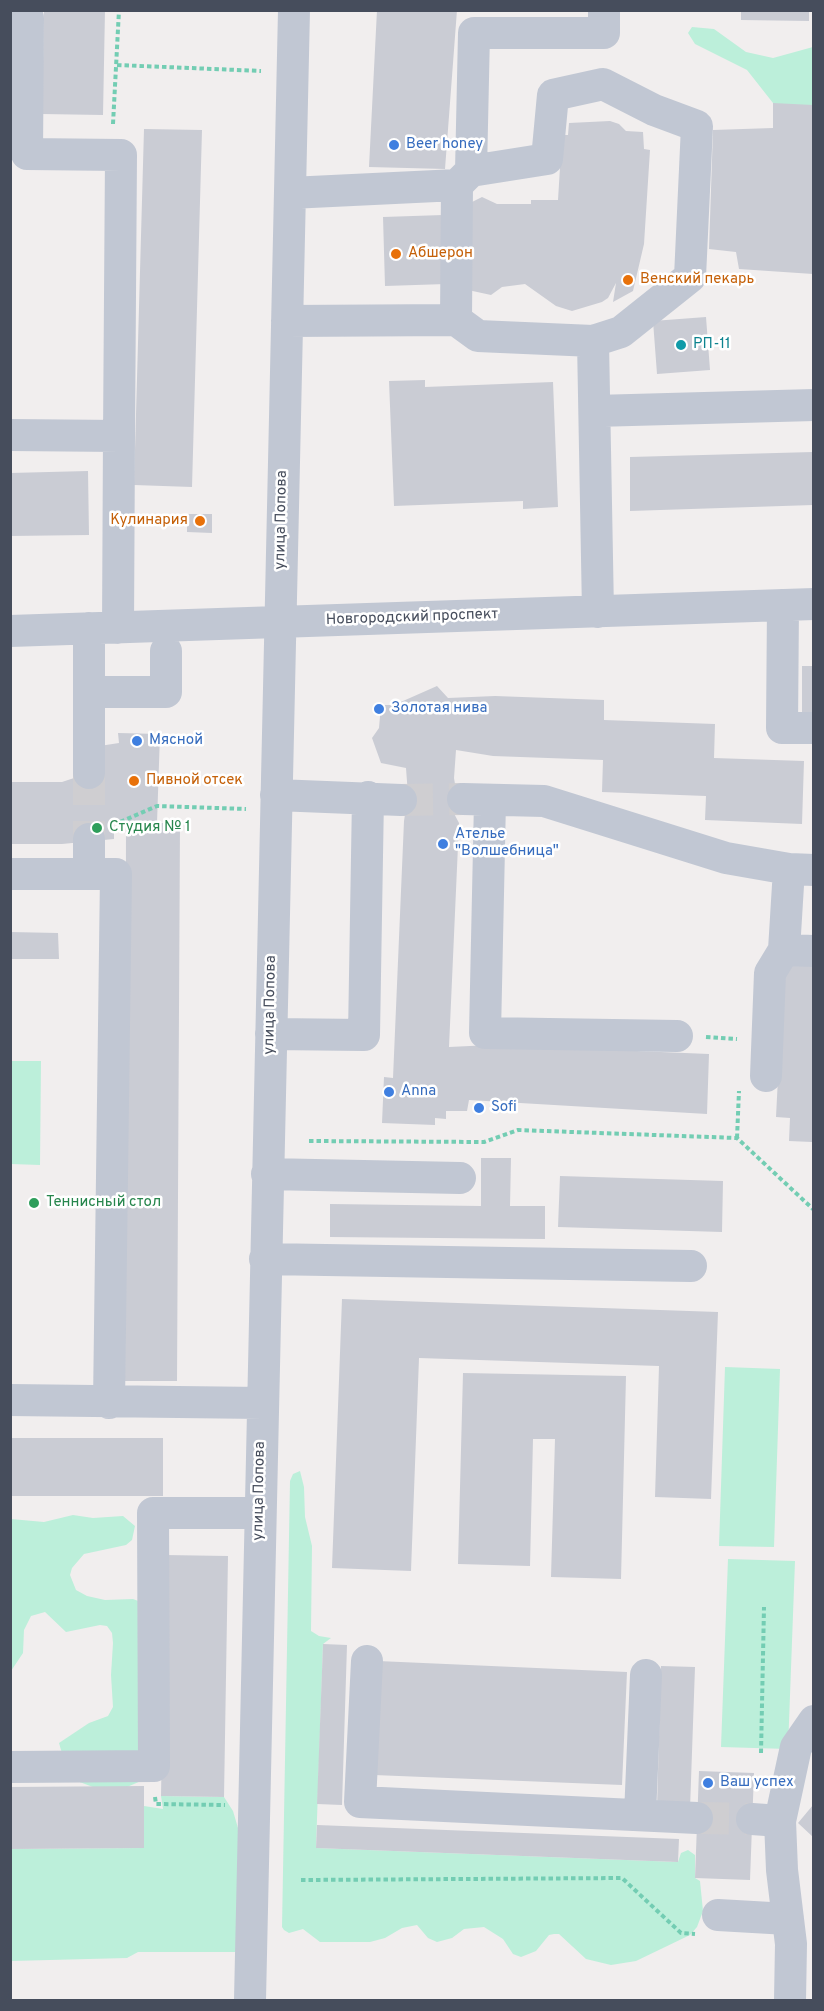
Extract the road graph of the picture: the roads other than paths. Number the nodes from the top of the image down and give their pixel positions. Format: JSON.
{"nodes":[{"id":1,"x":294,"y":10,"type":"edge"},
{"id":2,"x":10,"y":18,"type":"edge"},
{"id":3,"x":604,"y":22,"type":"edge"},
{"id":4,"x":603,"y":84,"type":"junction"},
{"id":5,"x":464,"y":178,"type":"junction"},
{"id":6,"x":290,"y":193,"type":"junction"},
{"id":7,"x":456,"y":320,"type":"junction"},
{"id":8,"x":287,"y":321,"type":"junction"},
{"id":9,"x":593,"y":341,"type":"junction"},
{"id":10,"x":813,"y":405,"type":"edge"},
{"id":11,"x":595,"y":411,"type":"junction"},
{"id":12,"x":10,"y":435,"type":"edge"},
{"id":13,"x":119,"y":436,"type":"junction"},
{"id":14,"x":798,"y":604,"type":"edge"},
{"id":15,"x":598,"y":612,"type":"junction"},
{"id":16,"x":280,"y":623,"type":"junction"},
{"id":17,"x":103,"y":628,"type":"junction"},
{"id":18,"x":10,"y":630,"type":"edge"},
{"id":19,"x":166,"y":651,"type":"dead end"},
{"id":20,"x":89,"y":692,"type":"junction"},
{"id":21,"x":813,"y":728,"type":"edge"},
{"id":22,"x":89,"y":773,"type":"tunnel mouth"},
{"id":23,"x":368,"y":797,"type":"junction"},
{"id":24,"x":401,"y":800,"type":"tunnel mouth"},
{"id":25,"x":262,"y":802,"type":"junction"},
{"id":26,"x":89,"y":839,"type":"tunnel mouth"},
{"id":27,"x":801,"y":870,"type":"edge"},
{"id":28,"x":10,"y":874,"type":"edge"},
{"id":29,"x":103,"y":874,"type":"junction"},
{"id":30,"x":799,"y":950,"type":"edge"},
{"id":31,"x":270,"y":1034,"type":"junction"},
{"id":32,"x":677,"y":1036,"type":"road end"},
{"id":33,"x":753,"y":1079,"type":"road end"},
{"id":34,"x":267,"y":1174,"type":"junction"},
{"id":35,"x":460,"y":1178,"type":"dead end"},
{"id":36,"x":265,"y":1259,"type":"junction"},
{"id":37,"x":691,"y":1266,"type":"dead end"},
{"id":38,"x":10,"y":1400,"type":"edge"},
{"id":39,"x":109,"y":1403,"type":"junction"},
{"id":40,"x":262,"y":1403,"type":"junction"},
{"id":41,"x":259,"y":1513,"type":"junction"},
{"id":42,"x":367,"y":1661,"type":"dead end"},
{"id":43,"x":646,"y":1676,"type":"dead end"},
{"id":44,"x":813,"y":1721,"type":"edge"},
{"id":45,"x":10,"y":1767,"type":"edge"},
{"id":46,"x":640,"y":1815,"type":"junction"},
{"id":47,"x":697,"y":1818,"type":"tunnel mouth"},
{"id":48,"x":718,"y":1915,"type":"dead end"},
{"id":49,"x":788,"y":1919,"type":"junction"},
{"id":50,"x":250,"y":2001,"type":"edge"},
{"id":51,"x":790,"y":2001,"type":"edge"}],
"edges":[{"from":1,"to":6,"type":"street","name":"улица Попова"},
{"from":2,"to":13,"type":"street"},
{"from":3,"to":4,"type":"street"},
{"from":3,"to":5,"type":"street"},
{"from":4,"to":5,"type":"street"},
{"from":4,"to":9,"type":"street"},
{"from":5,"to":6,"type":"street"},
{"from":5,"to":7,"type":"street"},
{"from":6,"to":8,"type":"street","name":"улица Попова"},
{"from":7,"to":8,"type":"street"},
{"from":7,"to":9,"type":"street"},
{"from":8,"to":16,"type":"street","name":"улица Попова"},
{"from":9,"to":11,"type":"street"},
{"from":10,"to":11,"type":"street"},
{"from":11,"to":15,"type":"street"},
{"from":12,"to":13,"type":"street"},
{"from":13,"to":17,"type":"street"},
{"from":14,"to":15,"type":"street","name":"Новгородский проспект"},
{"from":14,"to":21,"type":"street"},
{"from":15,"to":16,"type":"street","name":"Новгородский проспект"},
{"from":16,"to":17,"type":"street","name":"Новгородский проспект"},
{"from":16,"to":25,"type":"street","name":"улица Попова"},
{"from":17,"to":18,"type":"street","name":"Новгородский проспект"},
{"from":17,"to":20,"type":"street"},
{"from":19,"to":20,"type":"street"},
{"from":20,"to":22,"type":"street"},
{"from":23,"to":24,"type":"street"},
{"from":23,"to":25,"type":"street"},
{"from":23,"to":31,"type":"street"},
{"from":25,"to":31,"type":"street","name":"улица Попова"},
{"from":26,"to":29,"type":"street"},
{"from":27,"to":30,"type":"street"},
{"from":27,"to":32,"type":"street"},
{"from":28,"to":29,"type":"street"},
{"from":29,"to":39,"type":"street"},
{"from":30,"to":33,"type":"street"},
{"from":31,"to":34,"type":"street","name":"улица Попова"},
{"from":34,"to":35,"type":"street"},
{"from":34,"to":36,"type":"street","name":"улица Попова"},
{"from":36,"to":37,"type":"street"},
{"from":36,"to":40,"type":"street","name":"улица Попова"},
{"from":38,"to":39,"type":"street"},
{"from":39,"to":40,"type":"street"},
{"from":40,"to":41,"type":"street","name":"улица Попова"},
{"from":41,"to":45,"type":"street"},
{"from":41,"to":50,"type":"street","name":"улица Попова"},
{"from":42,"to":46,"type":"street"},
{"from":43,"to":46,"type":"street"},
{"from":44,"to":49,"type":"street"},
{"from":46,"to":47,"type":"street"},
{"from":48,"to":49,"type":"street"},
{"from":49,"to":51,"type":"street"}]}
